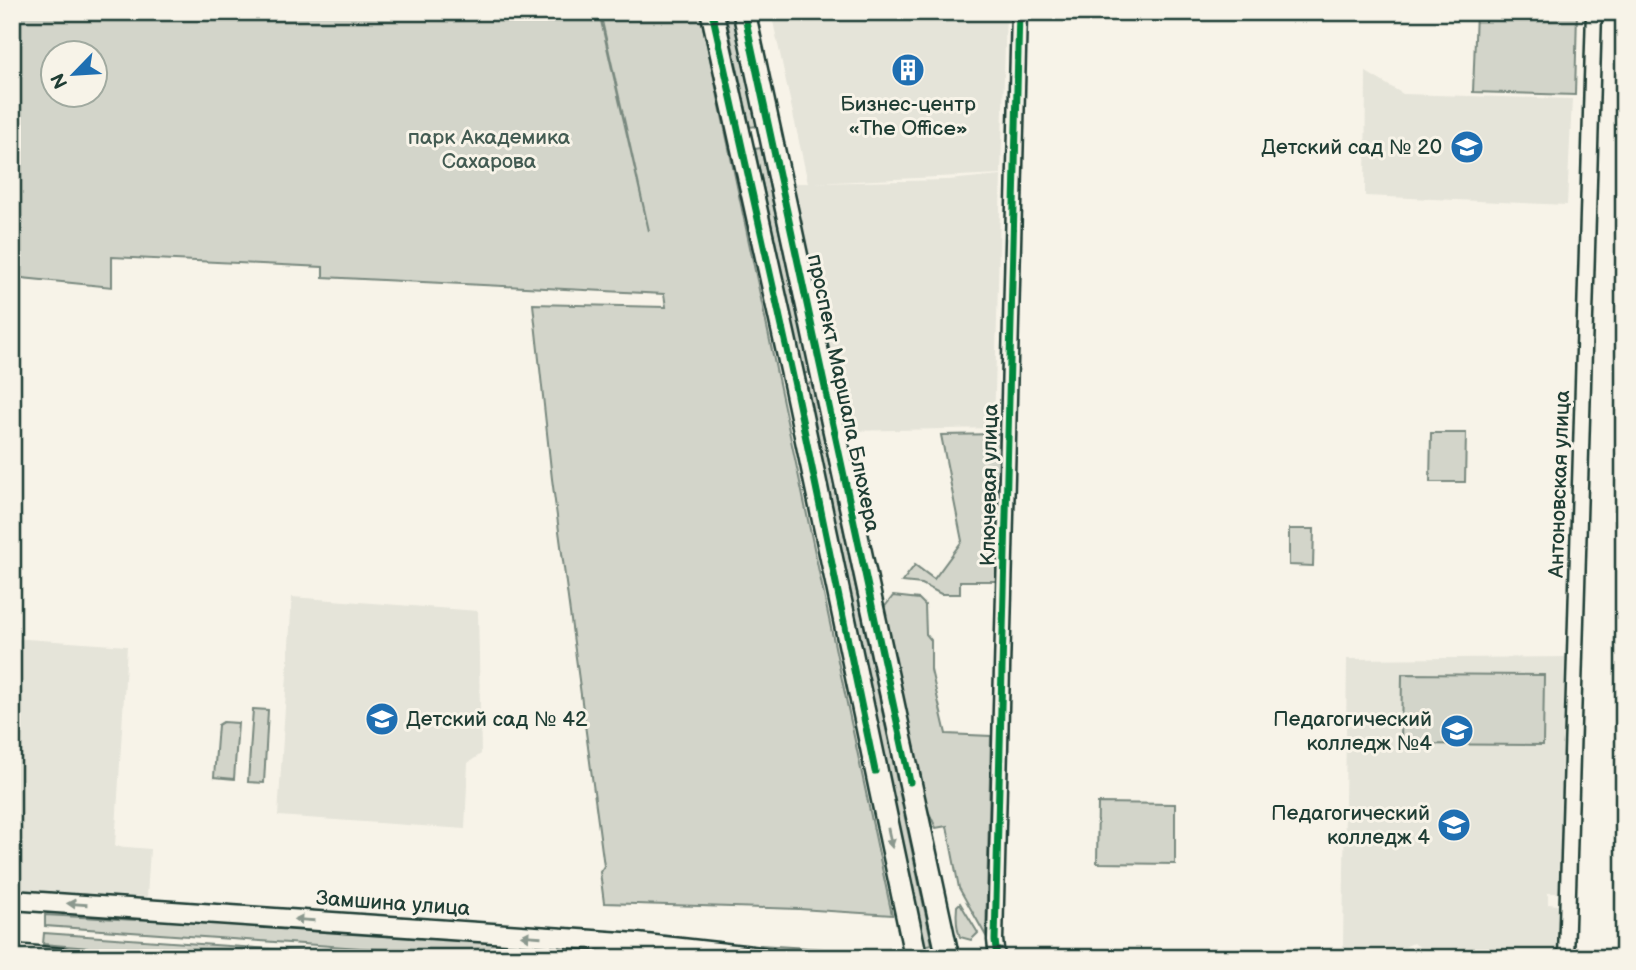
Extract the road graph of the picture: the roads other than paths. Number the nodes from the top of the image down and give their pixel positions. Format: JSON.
{"nodes":[{"id":1,"x":712,"y":12,"type":"edge"},
{"id":2,"x":744,"y":12,"type":"edge"},
{"id":3,"x":1019,"y":12,"type":"edge"},
{"id":4,"x":1594,"y":12,"type":"edge"},
{"id":5,"x":770,"y":133,"type":"junction"},
{"id":6,"x":740,"y":138,"type":"junction"},
{"id":7,"x":12,"y":900,"type":"edge"},
{"id":8,"x":637,"y":951,"type":"edge"},
{"id":9,"x":12,"y":954,"type":"edge"},
{"id":10,"x":63,"y":958,"type":"edge"},
{"id":11,"x":770,"y":958,"type":"edge"},
{"id":12,"x":916,"y":958,"type":"edge"},
{"id":13,"x":948,"y":958,"type":"edge"},
{"id":14,"x":997,"y":958,"type":"edge"},
{"id":15,"x":1566,"y":958,"type":"edge"}],
"edges":[{"from":1,"to":6,"type":"main road"},
{"from":2,"to":5,"type":"main road","name":"проспект Маршала Блюхера"},
{"from":3,"to":14,"type":"street","name":"Ключевая улица"},
{"from":4,"to":15,"type":"street","name":"Антоновская улица"},
{"from":5,"to":6,"type":"main road"},
{"from":5,"to":13,"type":"main road","name":"проспект Маршала Блюхера"},
{"from":6,"to":12,"type":"main road","one_way":true},
{"from":8,"to":7,"type":"street","name":"Замшина улица","one_way":true},
{"from":8,"to":11,"type":"street","name":"Замшина улица"},
{"from":9,"to":10,"type":"street"}]}
